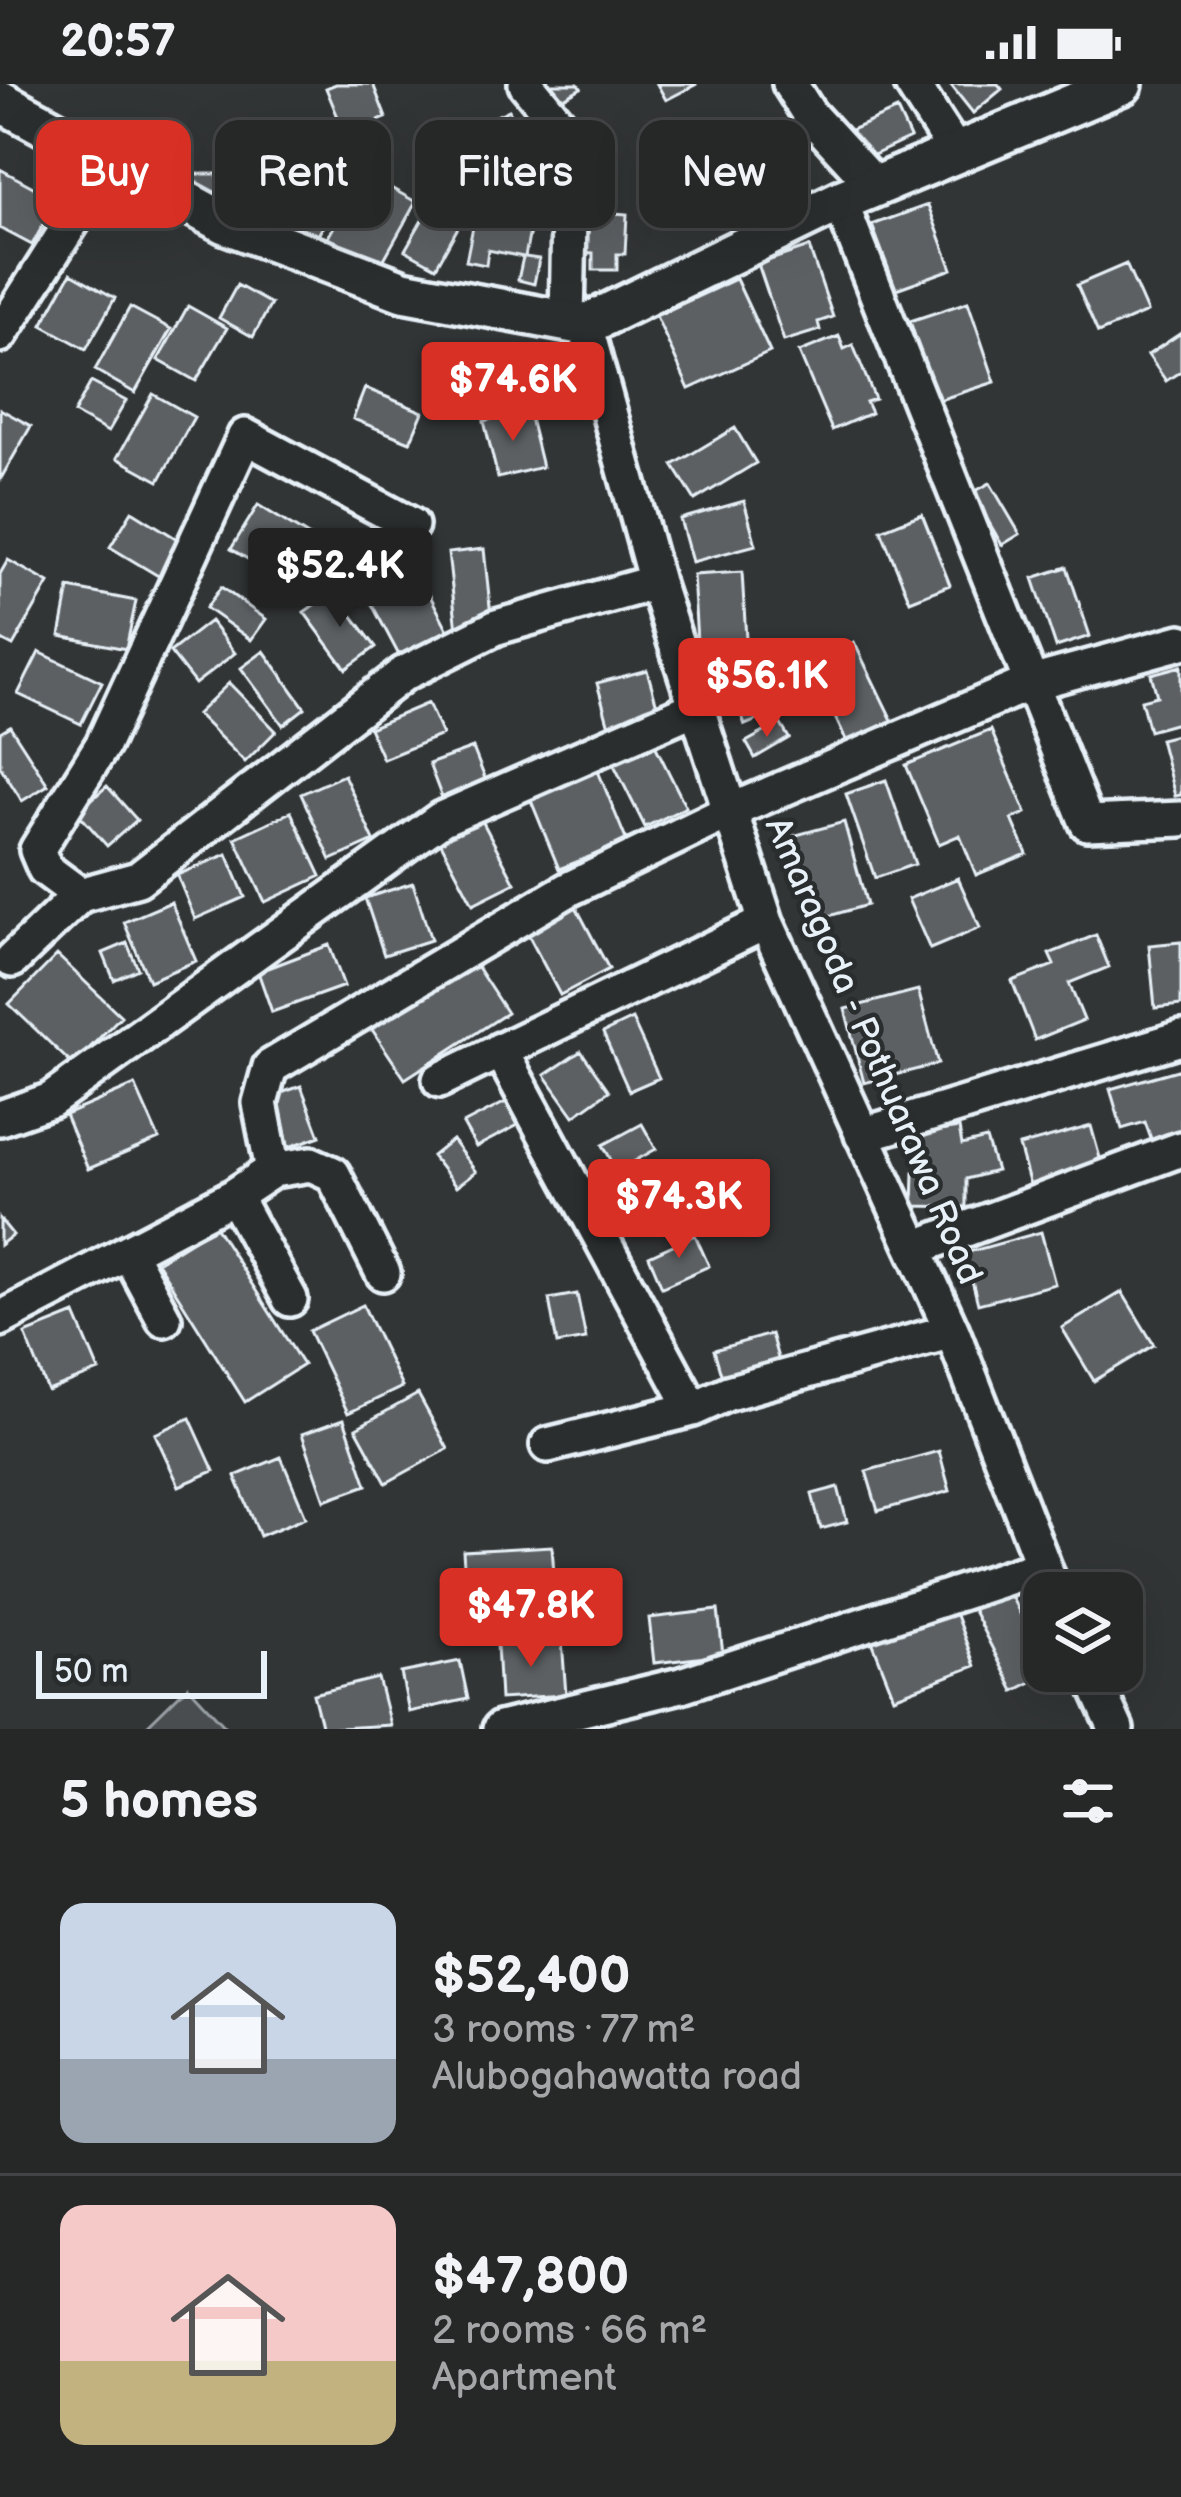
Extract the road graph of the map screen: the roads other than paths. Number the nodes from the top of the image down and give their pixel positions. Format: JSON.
{"nodes":[{"id":1,"x":526,"y":84,"type":"edge"},
{"id":2,"x":790,"y":84,"type":"edge"},
{"id":3,"x":912,"y":84,"type":"edge"},
{"id":4,"x":1113,"y":87,"type":"edge"},
{"id":5,"x":0,"y":101,"type":"edge"},
{"id":6,"x":36,"y":121,"type":"edge"},
{"id":7,"x":957,"y":154,"type":"junction"},
{"id":8,"x":858,"y":193,"type":"junction"},
{"id":9,"x":191,"y":206,"type":"edge"},
{"id":10,"x":68,"y":228,"type":"edge"},
{"id":11,"x":576,"y":323,"type":"junction"},
{"id":12,"x":0,"y":335,"type":"edge"},
{"id":13,"x":411,"y":525,"type":"dead end"},
{"id":14,"x":656,"y":582,"type":"junction"},
{"id":15,"x":1181,"y":642,"type":"edge"},
{"id":16,"x":1028,"y":684,"type":"junction"},
{"id":17,"x":697,"y":707,"type":"junction"},
{"id":18,"x":728,"y":812,"type":"junction"},
{"id":19,"x":1181,"y":819,"type":"edge"},
{"id":20,"x":80,"y":895,"type":"junction"},
{"id":21,"x":766,"y":922,"type":"junction"},
{"id":22,"x":12,"y":960,"type":"dead end"},
{"id":23,"x":1181,"y":1038,"type":"edge"},
{"id":24,"x":500,"y":1050,"type":"junction"},
{"id":25,"x":440,"y":1080,"type":"dead end"},
{"id":26,"x":0,"y":1118,"type":"edge"},
{"id":27,"x":862,"y":1135,"type":"junction"},
{"id":28,"x":1181,"y":1149,"type":"edge"},
{"id":29,"x":273,"y":1170,"type":"junction"},
{"id":30,"x":234,"y":1196,"type":"junction"},
{"id":31,"x":915,"y":1248,"type":"junction"},
{"id":32,"x":128,"y":1252,"type":"junction"},
{"id":33,"x":382,"y":1273,"type":"dead end"},
{"id":34,"x":290,"y":1299,"type":"dead end"},
{"id":35,"x":0,"y":1318,"type":"edge"},
{"id":36,"x":164,"y":1319,"type":"dead end"},
{"id":37,"x":952,"y":1331,"type":"junction"},
{"id":38,"x":694,"y":1408,"type":"junction"},
{"id":39,"x":548,"y":1445,"type":"dead end"},
{"id":40,"x":1045,"y":1572,"type":"edge"},
{"id":41,"x":1023,"y":1586,"type":"edge"},
{"id":42,"x":1099,"y":1692,"type":"edge"},
{"id":43,"x":500,"y":1729,"type":"edge"},
{"id":44,"x":1116,"y":1729,"type":"edge"}],
"edges":[{"from":1,"to":11,"type":"street","name":"Amaragoda - Pothuarawa Road"},
{"from":2,"to":8,"type":"street"},
{"from":3,"to":7,"type":"street"},
{"from":4,"to":7,"type":"main road"},
{"from":5,"to":6,"type":"main road"},
{"from":7,"to":8,"type":"main road"},
{"from":8,"to":11,"type":"main road"},
{"from":8,"to":16,"type":"street"},
{"from":9,"to":11,"type":"main road"},
{"from":10,"to":12,"type":"street"},
{"from":11,"to":14,"type":"street","name":"Amaragoda - Pothuarawa Road"},
{"from":13,"to":20,"type":"street"},
{"from":14,"to":17,"type":"street","name":"Amaragoda - Pothuarawa Road"},
{"from":14,"to":20,"type":"street"},
{"from":15,"to":16,"type":"street"},
{"from":16,"to":18,"type":"street"},
{"from":16,"to":19,"type":"street"},
{"from":17,"to":18,"type":"street","name":"Amaragoda - Pothuarawa Road"},
{"from":17,"to":26,"type":"street"},
{"from":18,"to":21,"type":"street","name":"Amaragoda - Pothuarawa Road"},
{"from":18,"to":29,"type":"street"},
{"from":20,"to":22,"type":"street"},
{"from":21,"to":24,"type":"street"},
{"from":21,"to":27,"type":"street","name":"Amaragoda - Pothuarawa Road"},
{"from":23,"to":27,"type":"street"},
{"from":24,"to":25,"type":"street"},
{"from":24,"to":38,"type":"street"},
{"from":27,"to":31,"type":"street","name":"Amaragoda - Pothuarawa Road"},
{"from":28,"to":31,"type":"street"},
{"from":29,"to":30,"type":"street"},
{"from":29,"to":33,"type":"street"},
{"from":30,"to":32,"type":"street"},
{"from":30,"to":34,"type":"street"},
{"from":31,"to":37,"type":"street","name":"Amaragoda - Pothuarawa Road"},
{"from":32,"to":35,"type":"street"},
{"from":32,"to":36,"type":"street"},
{"from":37,"to":38,"type":"street"},
{"from":37,"to":40,"type":"street","name":"Amaragoda - Pothuarawa Road"},
{"from":38,"to":39,"type":"street"},
{"from":41,"to":43,"type":"street"},
{"from":42,"to":44,"type":"street"}]}
